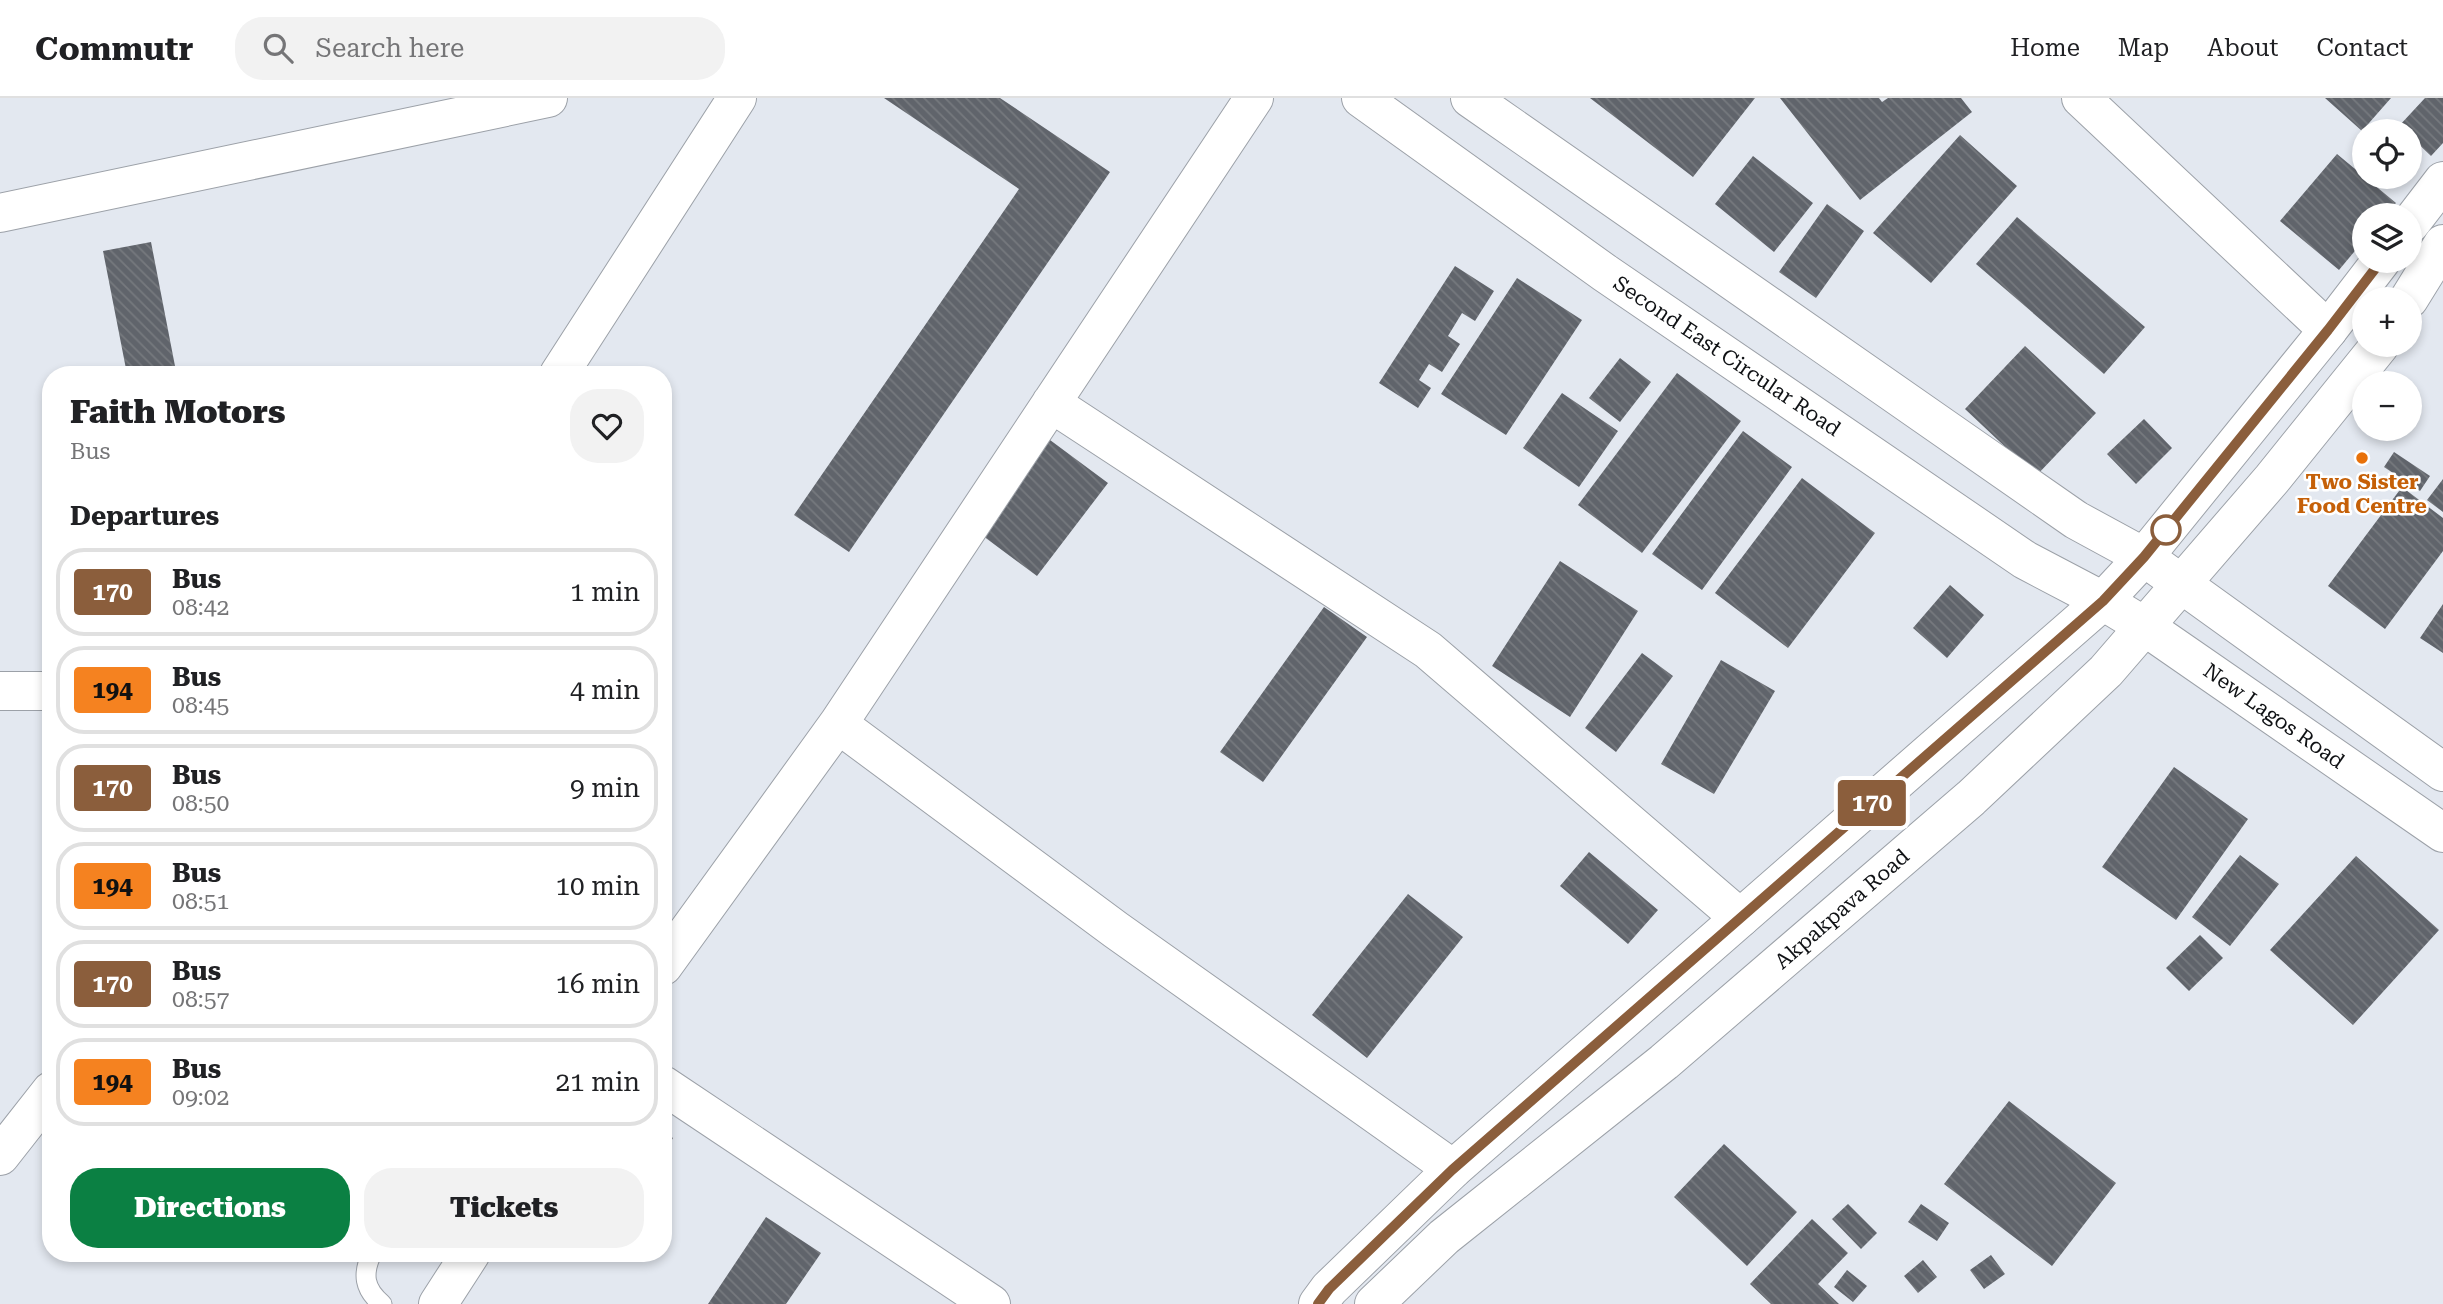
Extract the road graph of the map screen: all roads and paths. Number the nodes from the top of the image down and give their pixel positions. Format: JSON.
{"nodes":[{"id":1,"x":548,"y":98,"type":"edge"},
{"id":2,"x":737,"y":98,"type":"edge"},
{"id":3,"x":1254,"y":98,"type":"edge"},
{"id":4,"x":1361,"y":98,"type":"edge"},
{"id":5,"x":1470,"y":98,"type":"edge"},
{"id":6,"x":2081,"y":98,"type":"edge"},
{"id":7,"x":2443,"y":181,"type":"edge"},
{"id":8,"x":2422,"y":208,"type":"edge"},
{"id":9,"x":0,"y":213,"type":"edge"},
{"id":10,"x":2443,"y":244,"type":"edge"},
{"id":11,"x":2372,"y":273,"type":"edge"},
{"id":12,"x":2416,"y":287,"type":"edge"},
{"id":13,"x":2328,"y":330,"type":"junction"},
{"id":14,"x":2370,"y":357,"type":"edge"},
{"id":15,"x":564,"y":366,"type":"edge"},
{"id":16,"x":1051,"y":403,"type":"junction"},
{"id":17,"x":2144,"y":557,"type":"junction"},
{"id":18,"x":2180,"y":585,"type":"junction"},
{"id":19,"x":2103,"y":601,"type":"junction"},
{"id":20,"x":2144,"y":626,"type":"junction"},
{"id":21,"x":0,"y":691,"type":"edge"},
{"id":22,"x":42,"y":691,"type":"edge"},
{"id":23,"x":838,"y":724,"type":"junction"},
{"id":24,"x":2443,"y":772,"type":"edge"},
{"id":25,"x":2443,"y":833,"type":"edge"},
{"id":26,"x":1740,"y":918,"type":"junction"},
{"id":27,"x":672,"y":955,"type":"edge"},
{"id":28,"x":672,"y":1091,"type":"edge"},
{"id":29,"x":42,"y":1102,"type":"edge"},
{"id":30,"x":0,"y":1156,"type":"edge"},
{"id":31,"x":1452,"y":1170,"type":"junction"},
{"id":32,"x":369,"y":1262,"type":"edge"},
{"id":33,"x":465,"y":1262,"type":"edge"},
{"id":34,"x":382,"y":1304,"type":"edge"},
{"id":35,"x":438,"y":1304,"type":"edge"},
{"id":36,"x":991,"y":1304,"type":"edge"},
{"id":37,"x":1318,"y":1304,"type":"edge"},
{"id":38,"x":1374,"y":1304,"type":"edge"}],
"edges":[{"from":1,"to":9,"type":"main road"},
{"from":2,"to":15,"type":"main road"},
{"from":3,"to":16,"type":"main road"},
{"from":4,"to":19,"type":"main road","name":"Second East Circular Road"},
{"from":5,"to":17,"type":"main road"},
{"from":6,"to":13,"type":"main road"},
{"from":7,"to":8,"type":"main road"},
{"from":10,"to":12,"type":"main road"},
{"from":11,"to":13,"type":"main road"},
{"from":13,"to":17,"type":"main road"},
{"from":14,"to":18,"type":"main road","name":"Akpakpava Road"},
{"from":16,"to":23,"type":"main road"},
{"from":16,"to":26,"type":"main road"},
{"from":17,"to":18,"type":"main road"},
{"from":17,"to":19,"type":"main road"},
{"from":18,"to":20,"type":"main road","name":"Akpakpava Road"},
{"from":18,"to":24,"type":"main road"},
{"from":19,"to":20,"type":"main road","name":"New Lagos Road"},
{"from":19,"to":26,"type":"main road"},
{"from":20,"to":25,"type":"main road","name":"New Lagos Road"},
{"from":20,"to":38,"type":"main road","name":"Akpakpava Road"},
{"from":21,"to":22,"type":"main road"},
{"from":23,"to":27,"type":"main road"},
{"from":23,"to":31,"type":"main road"},
{"from":26,"to":31,"type":"main road"},
{"from":28,"to":36,"type":"main road"},
{"from":29,"to":30,"type":"main road"},
{"from":31,"to":37,"type":"main road"},
{"from":32,"to":34,"type":"lane"},
{"from":33,"to":35,"type":"main road"}]}
